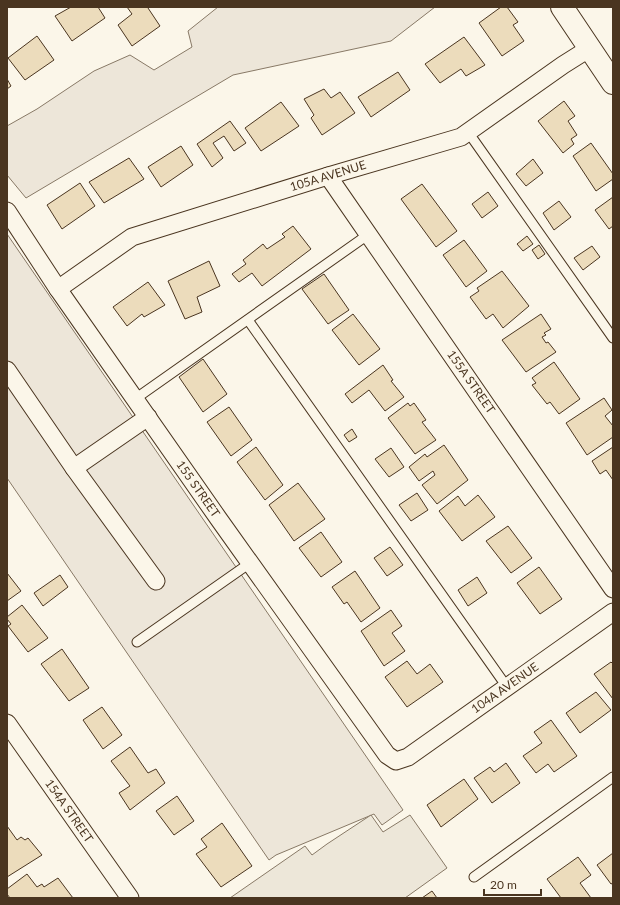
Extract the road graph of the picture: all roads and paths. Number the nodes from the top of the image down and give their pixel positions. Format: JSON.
{"nodes":[{"id":1,"x":562,"y":7,"type":"edge"},
{"id":2,"x":590,"y":48,"type":"junction"},
{"id":3,"x":613,"y":83,"type":"edge"},
{"id":4,"x":468,"y":132,"type":"junction"},
{"id":5,"x":328,"y":176,"type":"junction"},
{"id":6,"x":7,"y":212,"type":"edge"},
{"id":7,"x":369,"y":234,"type":"junction"},
{"id":8,"x":58,"y":289,"type":"junction"},
{"id":9,"x":248,"y":320,"type":"junction"},
{"id":10,"x":613,"y":338,"type":"edge"},
{"id":11,"x":7,"y":370,"type":"edge"},
{"id":12,"x":136,"y":399,"type":"junction"},
{"id":13,"x":148,"y":417,"type":"junction"},
{"id":14,"x":74,"y":468,"type":"junction"},
{"id":15,"x":250,"y":563,"type":"junction"},
{"id":16,"x":156,"y":581,"type":"dead end"},
{"id":17,"x":613,"y":589,"type":"edge"},
{"id":18,"x":613,"y":612,"type":"edge"},
{"id":19,"x":137,"y":642,"type":"dead end"},
{"id":20,"x":507,"y":687,"type":"junction"},
{"id":21,"x":7,"y":723,"type":"edge"},
{"id":22,"x":396,"y":761,"type":"joint"},
{"id":23,"x":613,"y":777,"type":"edge"},
{"id":24,"x":474,"y":877,"type":"dead end"},
{"id":25,"x":130,"y":898,"type":"edge"}],
"edges":[{"from":1,"to":2,"type":"main road"},
{"from":2,"to":3,"type":"main road"},
{"from":2,"to":4,"type":"street","name":"105A AVENUE"},
{"from":4,"to":5,"type":"street","name":"105A AVENUE"},
{"from":4,"to":10,"type":"lane"},
{"from":5,"to":7,"type":"street","name":"155A STREET"},
{"from":5,"to":8,"type":"street","name":"105A AVENUE"},
{"from":6,"to":8,"type":"street","name":"155 STREET"},
{"from":7,"to":9,"type":"lane"},
{"from":7,"to":17,"type":"street","name":"155A STREET"},
{"from":8,"to":12,"type":"street","name":"155 STREET"},
{"from":9,"to":12,"type":"lane"},
{"from":9,"to":20,"type":"lane"},
{"from":11,"to":14,"type":"street"},
{"from":12,"to":13,"type":"street","name":"155 STREET"},
{"from":13,"to":14,"type":"street"},
{"from":13,"to":15,"type":"street","name":"155 STREET"},
{"from":14,"to":16,"type":"street"},
{"from":15,"to":19,"type":"lane"},
{"from":15,"to":22,"type":"street","name":"155 STREET"},
{"from":18,"to":20,"type":"street","name":"104A AVENUE"},
{"from":20,"to":22,"type":"street","name":"104A AVENUE"},
{"from":21,"to":25,"type":"street","name":"154A STREET"},
{"from":23,"to":24,"type":"lane"}]}
